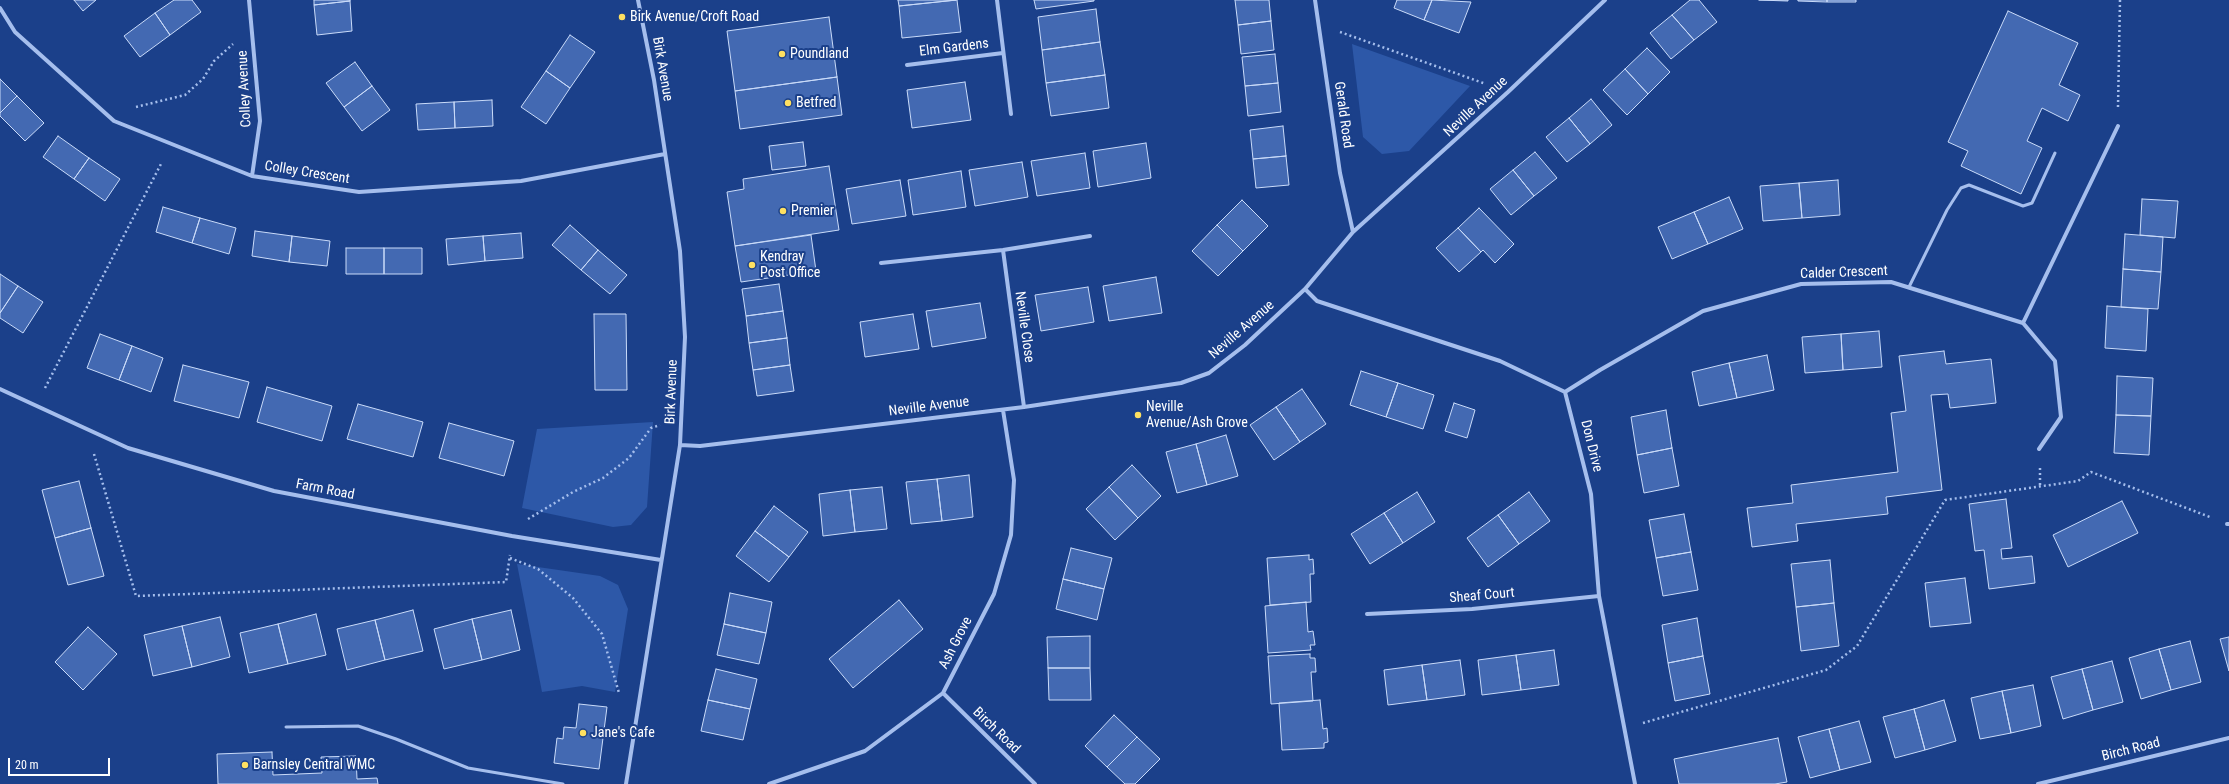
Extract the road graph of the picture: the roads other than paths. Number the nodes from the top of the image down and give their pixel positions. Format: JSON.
{"nodes":[{"id":1,"x":249,"y":0,"type":"edge"},
{"id":2,"x":638,"y":0,"type":"edge"},
{"id":3,"x":997,"y":0,"type":"edge"},
{"id":4,"x":1315,"y":0,"type":"edge"},
{"id":5,"x":1605,"y":0,"type":"edge"},
{"id":6,"x":0,"y":8,"type":"edge"},
{"id":7,"x":1003,"y":53,"type":"junction"},
{"id":8,"x":907,"y":65,"type":"dead end"},
{"id":9,"x":1011,"y":114,"type":"dead end"},
{"id":10,"x":2118,"y":126,"type":"road end"},
{"id":11,"x":2055,"y":153,"type":"dead end"},
{"id":12,"x":665,"y":154,"type":"junction"},
{"id":13,"x":252,"y":176,"type":"junction"},
{"id":14,"x":1353,"y":232,"type":"junction"},
{"id":15,"x":1090,"y":236,"type":"dead end"},
{"id":16,"x":1003,"y":250,"type":"junction"},
{"id":17,"x":881,"y":263,"type":"dead end"},
{"id":18,"x":1909,"y":287,"type":"junction"},
{"id":19,"x":1306,"y":289,"type":"junction"},
{"id":20,"x":2024,"y":323,"type":"junction"},
{"id":21,"x":0,"y":389,"type":"edge"},
{"id":22,"x":1565,"y":392,"type":"junction"},
{"id":23,"x":1024,"y":407,"type":"junction"},
{"id":24,"x":1003,"y":410,"type":"junction"},
{"id":25,"x":680,"y":444,"type":"junction"},
{"id":26,"x":2039,"y":449,"type":"dead end"},
{"id":27,"x":661,"y":560,"type":"junction"},
{"id":28,"x":1599,"y":596,"type":"junction"},
{"id":29,"x":1367,"y":614,"type":"dead end"},
{"id":30,"x":942,"y":693,"type":"junction"},
{"id":31,"x":286,"y":727,"type":"dead end"},
{"id":32,"x":2229,"y":738,"type":"edge"},
{"id":33,"x":563,"y":784,"type":"edge"},
{"id":34,"x":626,"y":784,"type":"edge"},
{"id":35,"x":769,"y":784,"type":"edge"},
{"id":36,"x":1035,"y":784,"type":"edge"},
{"id":37,"x":1635,"y":784,"type":"edge"},
{"id":38,"x":2038,"y":784,"type":"edge"}],
"edges":[{"from":1,"to":13,"type":"street","name":"Colley Avenue"},
{"from":2,"to":12,"type":"street","name":"Birk Avenue"},
{"from":3,"to":7,"type":"street","name":"Elm Gardens"},
{"from":4,"to":14,"type":"street","name":"Gerald Road"},
{"from":5,"to":14,"type":"street","name":"Neville Avenue"},
{"from":6,"to":13,"type":"street","name":"Colley Crescent"},
{"from":7,"to":8,"type":"street","name":"Elm Gardens"},
{"from":7,"to":9,"type":"street","name":"Elm Gardens"},
{"from":10,"to":20,"type":"street"},
{"from":11,"to":18,"type":"lane"},
{"from":12,"to":13,"type":"street","name":"Colley Crescent"},
{"from":12,"to":25,"type":"street","name":"Birk Avenue"},
{"from":14,"to":19,"type":"street","name":"Neville Avenue"},
{"from":15,"to":16,"type":"street"},
{"from":16,"to":17,"type":"street"},
{"from":16,"to":23,"type":"street","name":"Neville Close"},
{"from":18,"to":20,"type":"street","name":"Calder Crescent"},
{"from":18,"to":22,"type":"street","name":"Calder Crescent"},
{"from":19,"to":22,"type":"street"},
{"from":19,"to":23,"type":"street","name":"Neville Avenue"},
{"from":20,"to":26,"type":"street"},
{"from":21,"to":27,"type":"street","name":"Farm Road"},
{"from":22,"to":28,"type":"street","name":"Don Drive"},
{"from":23,"to":24,"type":"street","name":"Neville Avenue"},
{"from":24,"to":25,"type":"street","name":"Neville Avenue"},
{"from":24,"to":30,"type":"street","name":"Ash Grove"},
{"from":25,"to":27,"type":"street","name":"Birk Avenue"},
{"from":27,"to":34,"type":"street","name":"Birk Avenue"},
{"from":28,"to":29,"type":"street","name":"Sheaf Court"},
{"from":28,"to":37,"type":"street","name":"Don Drive"},
{"from":30,"to":35,"type":"street","name":"Ash Grove"},
{"from":30,"to":36,"type":"street","name":"Birch Road"},
{"from":31,"to":33,"type":"lane"},
{"from":32,"to":38,"type":"street","name":"Birch Road"}]}
